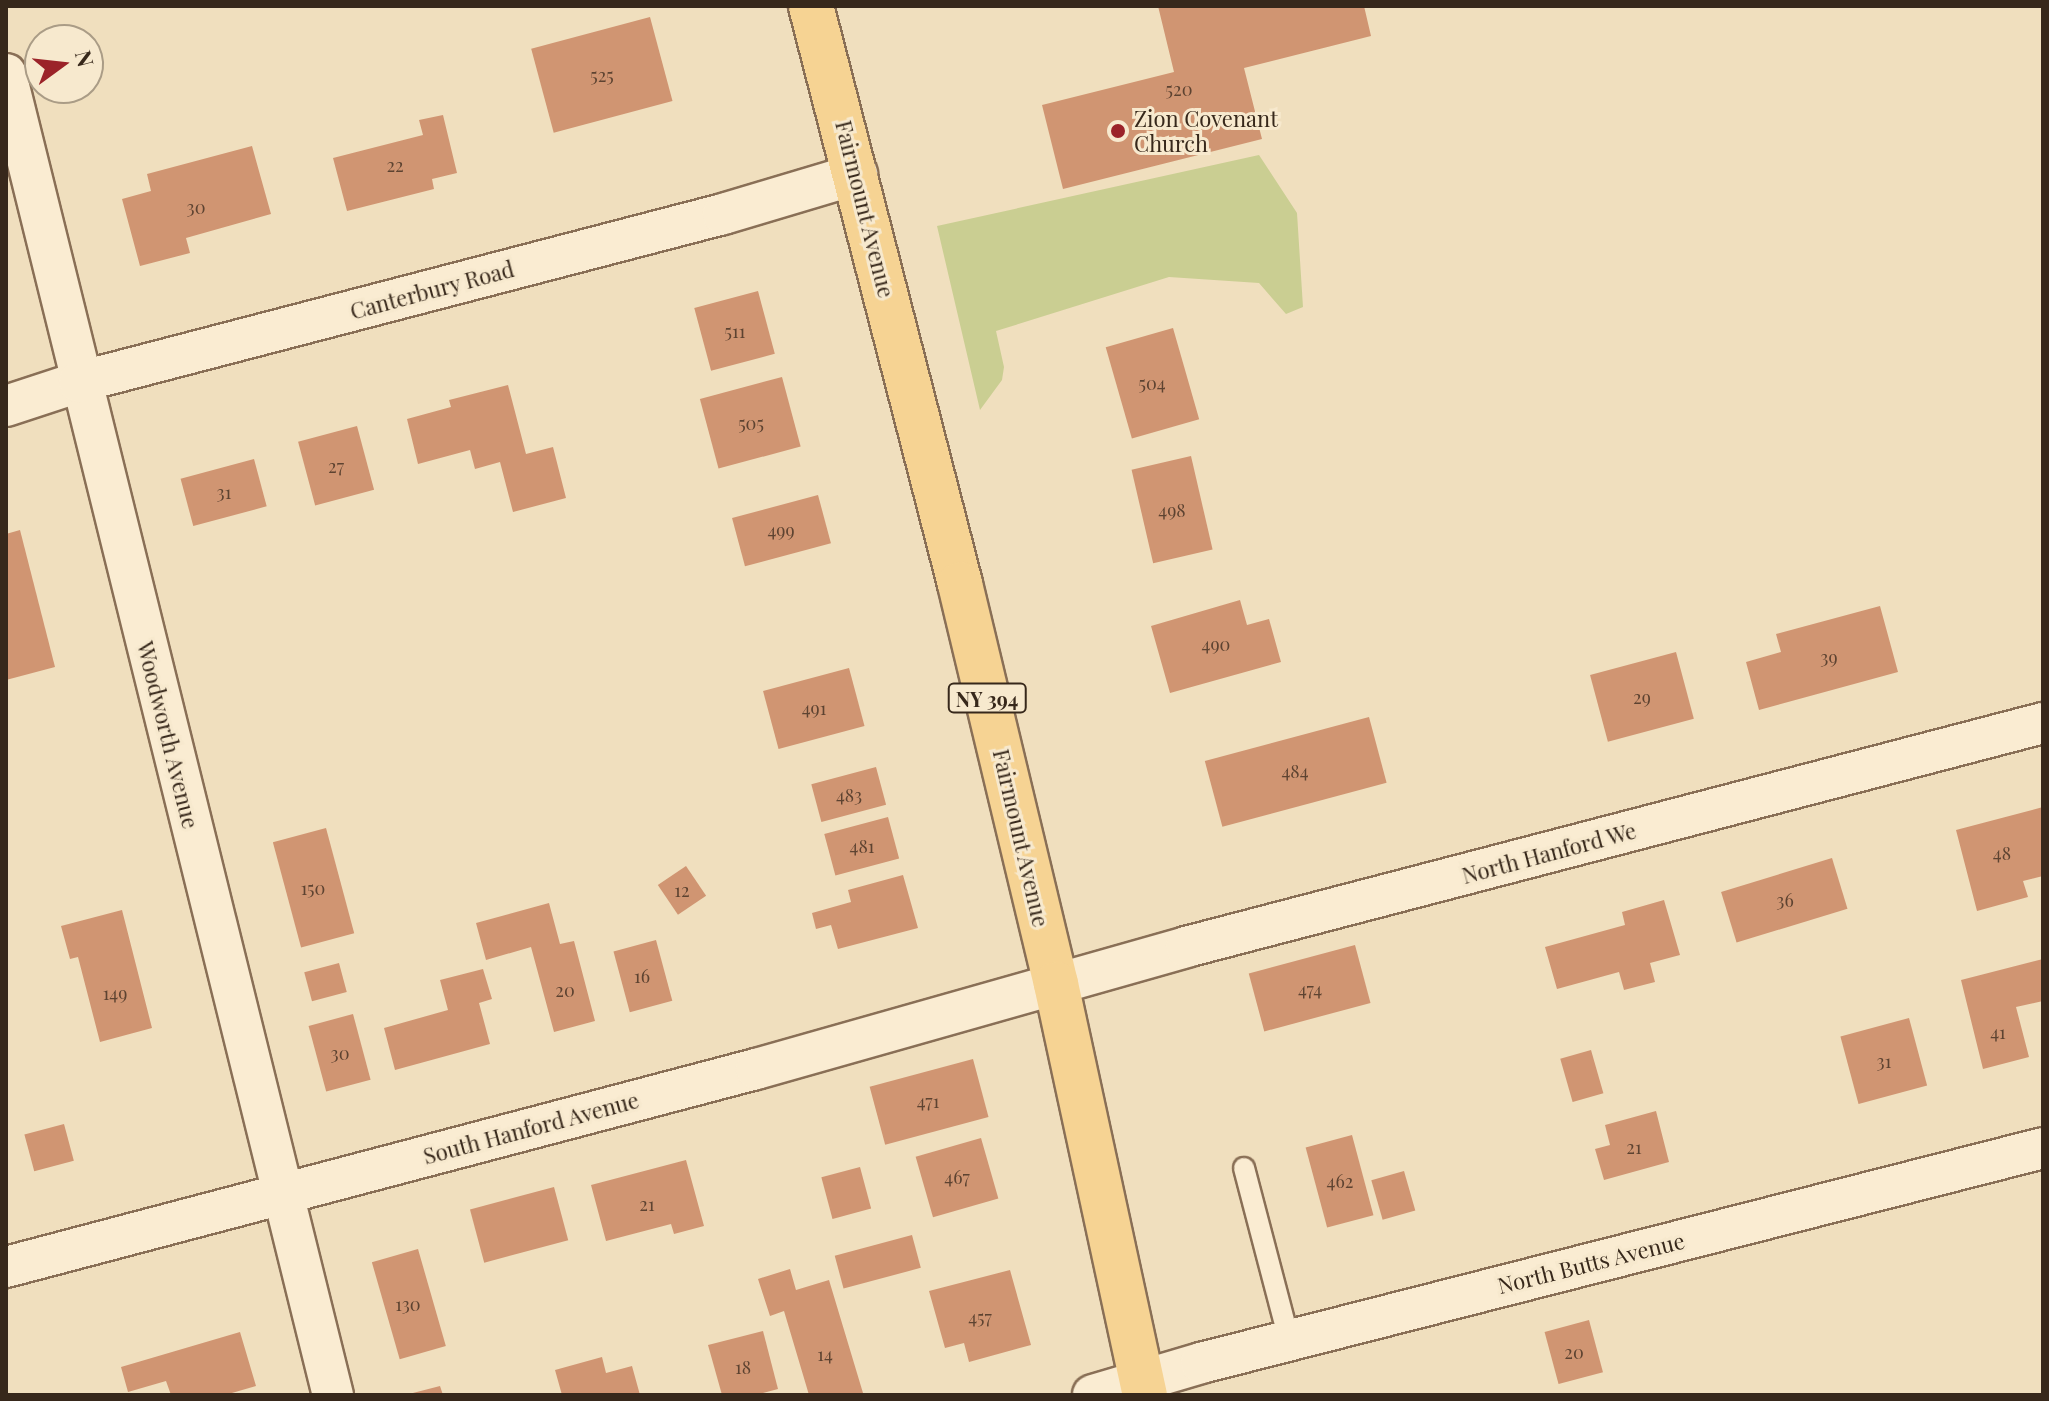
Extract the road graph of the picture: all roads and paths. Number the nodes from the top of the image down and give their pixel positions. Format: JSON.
{"nodes":[{"id":1,"x":811,"y":6,"type":"edge"},
{"id":2,"x":6,"y":74,"type":"edge"},
{"id":3,"x":857,"y":174,"type":"junction"},
{"id":4,"x":79,"y":382,"type":"junction"},
{"id":5,"x":6,"y":406,"type":"edge"},
{"id":6,"x":2043,"y":723,"type":"edge"},
{"id":7,"x":1056,"y":984,"type":"junction"},
{"id":8,"x":2043,"y":1148,"type":"edge"},
{"id":9,"x":1244,"y":1168,"type":"dead end"},
{"id":10,"x":282,"y":1192,"type":"junction"},
{"id":11,"x":6,"y":1267,"type":"edge"},
{"id":12,"x":1289,"y":1340,"type":"junction"},
{"id":13,"x":1143,"y":1388,"type":"edge"},
{"id":14,"x":333,"y":1395,"type":"edge"},
{"id":15,"x":1093,"y":1395,"type":"edge"}],
"edges":[{"from":1,"to":3,"type":"main road","name":"Fairmount Avenue","number":"NY 394"},
{"from":2,"to":4,"type":"street","name":"Woodworth Avenue"},
{"from":3,"to":4,"type":"street","name":"Canterbury Road"},
{"from":3,"to":7,"type":"main road","name":"Fairmount Avenue","number":"NY 394"},
{"from":4,"to":5,"type":"street","name":"Canterbury Road"},
{"from":4,"to":10,"type":"street","name":"Woodworth Avenue"},
{"from":6,"to":7,"type":"street","name":"North Hanford We"},
{"from":7,"to":10,"type":"street","name":"South Hanford Avenue"},
{"from":7,"to":13,"type":"main road","name":"Fairmount Avenue","number":"NY 394"},
{"from":8,"to":12,"type":"street","name":"North Butts Avenue"},
{"from":9,"to":12,"type":"lane"},
{"from":10,"to":11,"type":"street","name":"South Hanford Avenue"},
{"from":10,"to":14,"type":"street","name":"Woodworth Avenue"},
{"from":12,"to":13,"type":"street","name":"North Butts Avenue"},
{"from":13,"to":15,"type":"street","name":"North Butts Avenue"}]}
